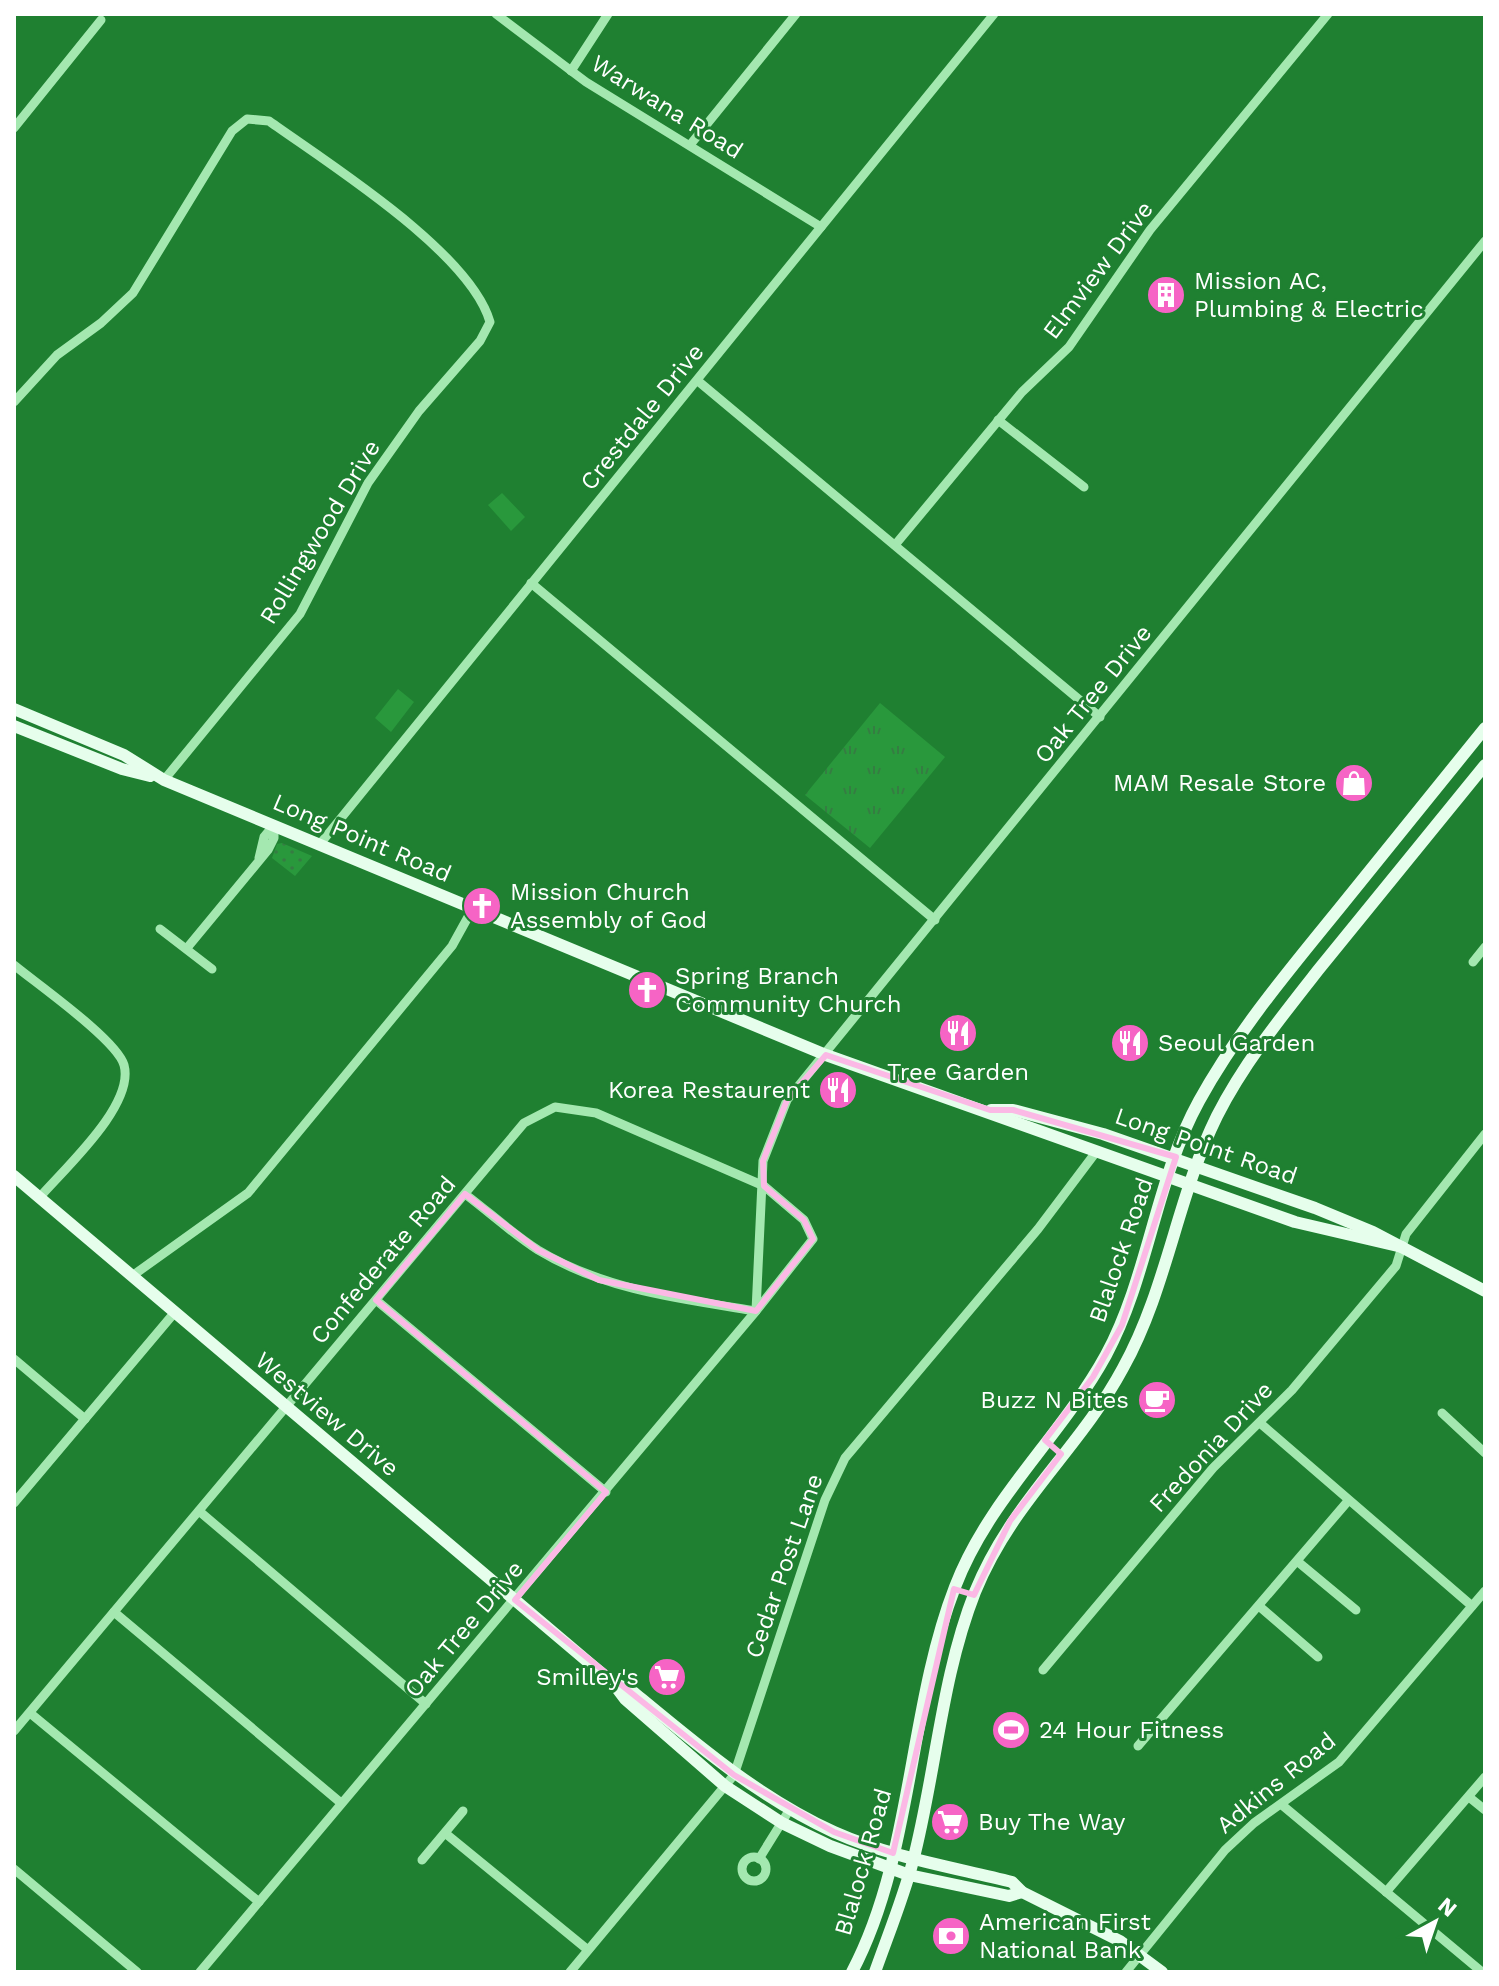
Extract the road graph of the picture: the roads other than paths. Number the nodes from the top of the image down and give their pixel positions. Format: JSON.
{"nodes":[{"id":1,"x":496,"y":14,"type":"edge"},
{"id":2,"x":608,"y":14,"type":"edge"},
{"id":3,"x":796,"y":14,"type":"edge"},
{"id":4,"x":994,"y":14,"type":"edge"},
{"id":5,"x":1328,"y":14,"type":"edge"},
{"id":6,"x":101,"y":20,"type":"dead end"},
{"id":7,"x":571,"y":71,"type":"junction"},
{"id":8,"x":14,"y":128,"type":"edge"},
{"id":9,"x":690,"y":145,"type":"junction"},
{"id":10,"x":821,"y":227,"type":"junction"},
{"id":11,"x":1485,"y":241,"type":"edge"},
{"id":12,"x":698,"y":381,"type":"junction"},
{"id":13,"x":14,"y":402,"type":"edge"},
{"id":14,"x":998,"y":420,"type":"junction"},
{"id":15,"x":1084,"y":487,"type":"dead end"},
{"id":16,"x":895,"y":545,"type":"junction"},
{"id":17,"x":531,"y":583,"type":"junction"},
{"id":18,"x":14,"y":709,"type":"edge"},
{"id":19,"x":1100,"y":717,"type":"junction"},
{"id":20,"x":14,"y":726,"type":"edge"},
{"id":21,"x":1485,"y":728,"type":"edge"},
{"id":22,"x":1485,"y":765,"type":"edge"},
{"id":23,"x":164,"y":780,"type":"junction"},
{"id":24,"x":274,"y":825,"type":"junction"},
{"id":25,"x":1395,"y":839,"type":"junction"},
{"id":26,"x":320,"y":844,"type":"junction"},
{"id":27,"x":1416,"y":849,"type":"junction"},
{"id":28,"x":473,"y":908,"type":"junction"},
{"id":29,"x":935,"y":920,"type":"junction"},
{"id":30,"x":160,"y":929,"type":"dead end"},
{"id":31,"x":1321,"y":930,"type":"junction"},
{"id":32,"x":1339,"y":945,"type":"junction"},
{"id":33,"x":1485,"y":947,"type":"edge"},
{"id":34,"x":187,"y":948,"type":"junction"},
{"id":35,"x":1473,"y":962,"type":"dead end"},
{"id":36,"x":14,"y":965,"type":"edge"},
{"id":37,"x":212,"y":969,"type":"dead end"},
{"id":38,"x":1251,"y":1020,"type":"junction"},
{"id":39,"x":1269,"y":1034,"type":"junction"},
{"id":40,"x":826,"y":1055,"type":"junction"},
{"id":41,"x":990,"y":1110,"type":"junction"},
{"id":42,"x":1485,"y":1134,"type":"edge"},
{"id":43,"x":1096,"y":1152,"type":"junction"},
{"id":44,"x":1176,"y":1157,"type":"junction"},
{"id":45,"x":1196,"y":1165,"type":"junction"},
{"id":46,"x":14,"y":1176,"type":"edge"},
{"id":47,"x":1168,"y":1178,"type":"junction"},
{"id":48,"x":1189,"y":1185,"type":"junction"},
{"id":49,"x":764,"y":1186,"type":"junction"},
{"id":50,"x":465,"y":1194,"type":"junction"},
{"id":51,"x":40,"y":1197,"type":"junction"},
{"id":52,"x":1402,"y":1247,"type":"junction"},
{"id":53,"x":132,"y":1276,"type":"junction"},
{"id":54,"x":1485,"y":1291,"type":"edge"},
{"id":55,"x":376,"y":1300,"type":"junction"},
{"id":56,"x":756,"y":1311,"type":"junction"},
{"id":57,"x":175,"y":1312,"type":"junction"},
{"id":58,"x":1122,"y":1325,"type":"junction"},
{"id":59,"x":1142,"y":1330,"type":"junction"},
{"id":60,"x":14,"y":1359,"type":"edge"},
{"id":61,"x":285,"y":1407,"type":"junction"},
{"id":62,"x":1442,"y":1413,"type":"dead end"},
{"id":63,"x":85,"y":1419,"type":"junction"},
{"id":64,"x":1260,"y":1423,"type":"junction"},
{"id":65,"x":1045,"y":1440,"type":"junction"},
{"id":66,"x":1485,"y":1453,"type":"edge"},
{"id":67,"x":1061,"y":1454,"type":"junction"},
{"id":68,"x":606,"y":1492,"type":"junction"},
{"id":69,"x":1348,"y":1501,"type":"junction"},
{"id":70,"x":14,"y":1503,"type":"edge"},
{"id":71,"x":199,"y":1511,"type":"junction"},
{"id":72,"x":1297,"y":1561,"type":"junction"},
{"id":73,"x":954,"y":1589,"type":"junction"},
{"id":74,"x":1485,"y":1591,"type":"edge"},
{"id":75,"x":974,"y":1595,"type":"junction"},
{"id":76,"x":515,"y":1600,"type":"junction"},
{"id":77,"x":1259,"y":1606,"type":"junction"},
{"id":78,"x":1472,"y":1606,"type":"junction"},
{"id":79,"x":1356,"y":1610,"type":"dead end"},
{"id":80,"x":114,"y":1612,"type":"junction"},
{"id":81,"x":1318,"y":1657,"type":"dead end"},
{"id":82,"x":1043,"y":1670,"type":"dead end"},
{"id":83,"x":613,"y":1683,"type":"junction"},
{"id":84,"x":925,"y":1700,"type":"junction"},
{"id":85,"x":426,"y":1704,"type":"junction"},
{"id":86,"x":943,"y":1708,"type":"junction"},
{"id":87,"x":30,"y":1713,"type":"junction"},
{"id":88,"x":14,"y":1731,"type":"edge"},
{"id":89,"x":1138,"y":1746,"type":"dead end"},
{"id":90,"x":734,"y":1775,"type":"junction"},
{"id":91,"x":1485,"y":1777,"type":"edge"},
{"id":92,"x":725,"y":1786,"type":"junction"},
{"id":93,"x":1469,"y":1797,"type":"junction"},
{"id":94,"x":341,"y":1803,"type":"junction"},
{"id":95,"x":1282,"y":1805,"type":"junction"},
{"id":96,"x":790,"y":1809,"type":"junction"},
{"id":97,"x":1485,"y":1810,"type":"edge"},
{"id":98,"x":463,"y":1811,"type":"dead end"},
{"id":99,"x":782,"y":1823,"type":"junction"},
{"id":100,"x":445,"y":1833,"type":"junction"},
{"id":101,"x":893,"y":1853,"type":"junction"},
{"id":102,"x":759,"y":1859,"type":"dead end"},
{"id":103,"x":914,"y":1859,"type":"junction"},
{"id":104,"x":422,"y":1860,"type":"dead end"},
{"id":105,"x":889,"y":1868,"type":"junction"},
{"id":106,"x":14,"y":1869,"type":"edge"},
{"id":107,"x":909,"y":1875,"type":"junction"},
{"id":108,"x":1022,"y":1892,"type":"junction"},
{"id":109,"x":1386,"y":1892,"type":"junction"},
{"id":110,"x":259,"y":1902,"type":"junction"},
{"id":111,"x":588,"y":1950,"type":"junction"},
{"id":112,"x":1141,"y":1955,"type":"junction"},
{"id":113,"x":137,"y":1972,"type":"edge"},
{"id":114,"x":200,"y":1972,"type":"edge"},
{"id":115,"x":570,"y":1972,"type":"edge"},
{"id":116,"x":852,"y":1972,"type":"edge"},
{"id":117,"x":875,"y":1972,"type":"edge"},
{"id":118,"x":1126,"y":1972,"type":"edge"},
{"id":119,"x":1162,"y":1972,"type":"edge"},
{"id":120,"x":1482,"y":1972,"type":"edge"}],
"edges":[{"from":1,"to":7,"type":"street","name":"Warwana Road"},
{"from":2,"to":7,"type":"street"},
{"from":3,"to":9,"type":"street"},
{"from":4,"to":10,"type":"street","name":"Crestdale Drive"},
{"from":5,"to":14,"type":"street","name":"Elmview Drive"},
{"from":6,"to":8,"type":"street"},
{"from":7,"to":9,"type":"street","name":"Warwana Road"},
{"from":9,"to":10,"type":"street","name":"Warwana Road"},
{"from":10,"to":12,"type":"street","name":"Crestdale Drive"},
{"from":11,"to":19,"type":"street","name":"Oak Tree Drive"},
{"from":12,"to":16,"type":"street"},
{"from":12,"to":17,"type":"street","name":"Crestdale Drive"},
{"from":13,"to":23,"type":"street","name":"Rollingwood Drive"},
{"from":14,"to":15,"type":"street"},
{"from":14,"to":16,"type":"street","name":"Elmview Drive"},
{"from":16,"to":19,"type":"street"},
{"from":17,"to":26,"type":"street","name":"Crestdale Drive"},
{"from":17,"to":29,"type":"street"},
{"from":18,"to":23,"type":"main road","name":"Long Point Road"},
{"from":19,"to":29,"type":"street","name":"Oak Tree Drive"},
{"from":20,"to":23,"type":"main road","name":"Long Point Road"},
{"from":21,"to":25,"type":"main road","name":"Blalock Road"},
{"from":22,"to":27,"type":"main road","name":"Blalock Road"},
{"from":23,"to":24,"type":"main road","name":"Long Point Road"},
{"from":24,"to":26,"type":"main road","name":"Long Point Road"},
{"from":24,"to":34,"type":"street"},
{"from":25,"to":27,"type":"main road"},
{"from":25,"to":31,"type":"main road","name":"Blalock Road"},
{"from":26,"to":28,"type":"main road","name":"Long Point Road"},
{"from":27,"to":32,"type":"main road","name":"Blalock Road"},
{"from":28,"to":40,"type":"main road","name":"Long Point Road"},
{"from":28,"to":53,"type":"street"},
{"from":29,"to":40,"type":"street","name":"Oak Tree Drive"},
{"from":30,"to":34,"type":"street"},
{"from":31,"to":32,"type":"main road"},
{"from":31,"to":38,"type":"main road","name":"Blalock Road"},
{"from":32,"to":39,"type":"main road","name":"Blalock Road"},
{"from":33,"to":35,"type":"street"},
{"from":34,"to":37,"type":"street"},
{"from":36,"to":51,"type":"street"},
{"from":38,"to":39,"type":"main road"},
{"from":38,"to":44,"type":"main road","name":"Blalock Road"},
{"from":39,"to":45,"type":"main road","name":"Blalock Road"},
{"from":40,"to":41,"type":"main road","name":"Long Point Road"},
{"from":40,"to":49,"type":"street","name":"Oak Tree Drive"},
{"from":41,"to":43,"type":"main road","name":"Long Point Road"},
{"from":41,"to":44,"type":"main road","name":"Long Point Road"},
{"from":42,"to":52,"type":"street","name":"Fredonia Drive"},
{"from":43,"to":47,"type":"main road","name":"Long Point Road"},
{"from":43,"to":90,"type":"street","name":"Cedar Post Lane"},
{"from":44,"to":45,"type":"main road","name":"Long Point Road"},
{"from":44,"to":47,"type":"main road","name":"Blalock Road"},
{"from":45,"to":48,"type":"main road","name":"Blalock Road"},
{"from":45,"to":52,"type":"main road","name":"Long Point Road"},
{"from":46,"to":51,"type":"main road","name":"Westview Drive"},
{"from":47,"to":48,"type":"main road","name":"Long Point Road"},
{"from":47,"to":58,"type":"main road","name":"Blalock Road"},
{"from":48,"to":52,"type":"main road","name":"Long Point Road"},
{"from":48,"to":59,"type":"main road","name":"Blalock Road"},
{"from":49,"to":50,"type":"street","name":"Confederate Road"},
{"from":49,"to":56,"type":"street","name":"Oak Tree Drive"},
{"from":49,"to":56,"type":"street","name":"Oak Tree Drive"},
{"from":50,"to":55,"type":"street","name":"Confederate Road"},
{"from":50,"to":56,"type":"street"},
{"from":51,"to":53,"type":"main road","name":"Westview Drive"},
{"from":52,"to":54,"type":"main road","name":"Long Point Road"},
{"from":52,"to":64,"type":"street","name":"Fredonia Drive"},
{"from":53,"to":57,"type":"main road","name":"Westview Drive"},
{"from":55,"to":61,"type":"street","name":"Confederate Road"},
{"from":55,"to":68,"type":"street"},
{"from":56,"to":68,"type":"street","name":"Oak Tree Drive"},
{"from":57,"to":61,"type":"main road","name":"Westview Drive"},
{"from":57,"to":63,"type":"street"},
{"from":58,"to":59,"type":"main road"},
{"from":58,"to":65,"type":"main road","name":"Blalock Road"},
{"from":59,"to":67,"type":"main road","name":"Blalock Road"},
{"from":60,"to":63,"type":"street"},
{"from":61,"to":71,"type":"street","name":"Confederate Road"},
{"from":61,"to":76,"type":"main road","name":"Westview Drive"},
{"from":62,"to":66,"type":"street"},
{"from":63,"to":70,"type":"street"},
{"from":64,"to":69,"type":"street"},
{"from":64,"to":82,"type":"street","name":"Fredonia Drive"},
{"from":65,"to":67,"type":"main road"},
{"from":65,"to":73,"type":"main road","name":"Blalock Road"},
{"from":67,"to":75,"type":"main road","name":"Blalock Road"},
{"from":68,"to":76,"type":"street","name":"Oak Tree Drive"},
{"from":69,"to":72,"type":"street"},
{"from":69,"to":78,"type":"street"},
{"from":71,"to":80,"type":"street","name":"Confederate Road"},
{"from":71,"to":85,"type":"street"},
{"from":72,"to":77,"type":"street"},
{"from":72,"to":79,"type":"street"},
{"from":73,"to":75,"type":"main road"},
{"from":73,"to":84,"type":"main road","name":"Blalock Road"},
{"from":74,"to":78,"type":"street","name":"Adkins Road"},
{"from":75,"to":86,"type":"main road","name":"Blalock Road"},
{"from":76,"to":83,"type":"main road","name":"Westview Drive"},
{"from":76,"to":85,"type":"street","name":"Oak Tree Drive"},
{"from":77,"to":81,"type":"street"},
{"from":77,"to":89,"type":"street"},
{"from":78,"to":95,"type":"street","name":"Adkins Road"},
{"from":80,"to":87,"type":"street","name":"Confederate Road"},
{"from":80,"to":94,"type":"street"},
{"from":83,"to":90,"type":"main road","name":"Westview Drive"},
{"from":83,"to":92,"type":"main road","name":"Westview Drive"},
{"from":84,"to":86,"type":"main road"},
{"from":84,"to":101,"type":"main road","name":"Blalock Road"},
{"from":85,"to":94,"type":"street","name":"Oak Tree Drive"},
{"from":86,"to":103,"type":"main road","name":"Blalock Road"},
{"from":87,"to":88,"type":"street","name":"Confederate Road"},
{"from":87,"to":110,"type":"street"},
{"from":90,"to":92,"type":"street","name":"Cedar Post Lane"},
{"from":90,"to":96,"type":"main road","name":"Westview Drive"},
{"from":91,"to":93,"type":"street"},
{"from":92,"to":99,"type":"main road","name":"Westview Drive"},
{"from":92,"to":111,"type":"street","name":"Cedar Post Lane"},
{"from":93,"to":97,"type":"street"},
{"from":93,"to":109,"type":"street"},
{"from":94,"to":110,"type":"street","name":"Oak Tree Drive"},
{"from":95,"to":109,"type":"street"},
{"from":95,"to":112,"type":"street","name":"Adkins Road"},
{"from":96,"to":99,"type":"street"},
{"from":96,"to":101,"type":"main road","name":"Westview Drive"},
{"from":98,"to":100,"type":"street"},
{"from":99,"to":102,"type":"street"},
{"from":99,"to":105,"type":"main road","name":"Westview Drive"},
{"from":100,"to":104,"type":"street"},
{"from":100,"to":111,"type":"street"},
{"from":101,"to":103,"type":"main road","name":"Westview Drive"},
{"from":101,"to":105,"type":"main road","name":"Blalock Road"},
{"from":103,"to":107,"type":"main road","name":"Blalock Road"},
{"from":103,"to":108,"type":"main road","name":"Westview Drive"},
{"from":105,"to":107,"type":"main road","name":"Westview Drive"},
{"from":105,"to":116,"type":"main road","name":"Blalock Road"},
{"from":106,"to":113,"type":"street"},
{"from":107,"to":108,"type":"main road","name":"Westview Drive"},
{"from":107,"to":117,"type":"main road","name":"Blalock Road"},
{"from":108,"to":112,"type":"main road","name":"Westview Drive"},
{"from":109,"to":120,"type":"street"},
{"from":110,"to":114,"type":"street","name":"Oak Tree Drive"},
{"from":111,"to":115,"type":"street","name":"Cedar Post Lane"},
{"from":112,"to":118,"type":"street","name":"Adkins Road"},
{"from":112,"to":119,"type":"main road","name":"Westview Drive"}]}
